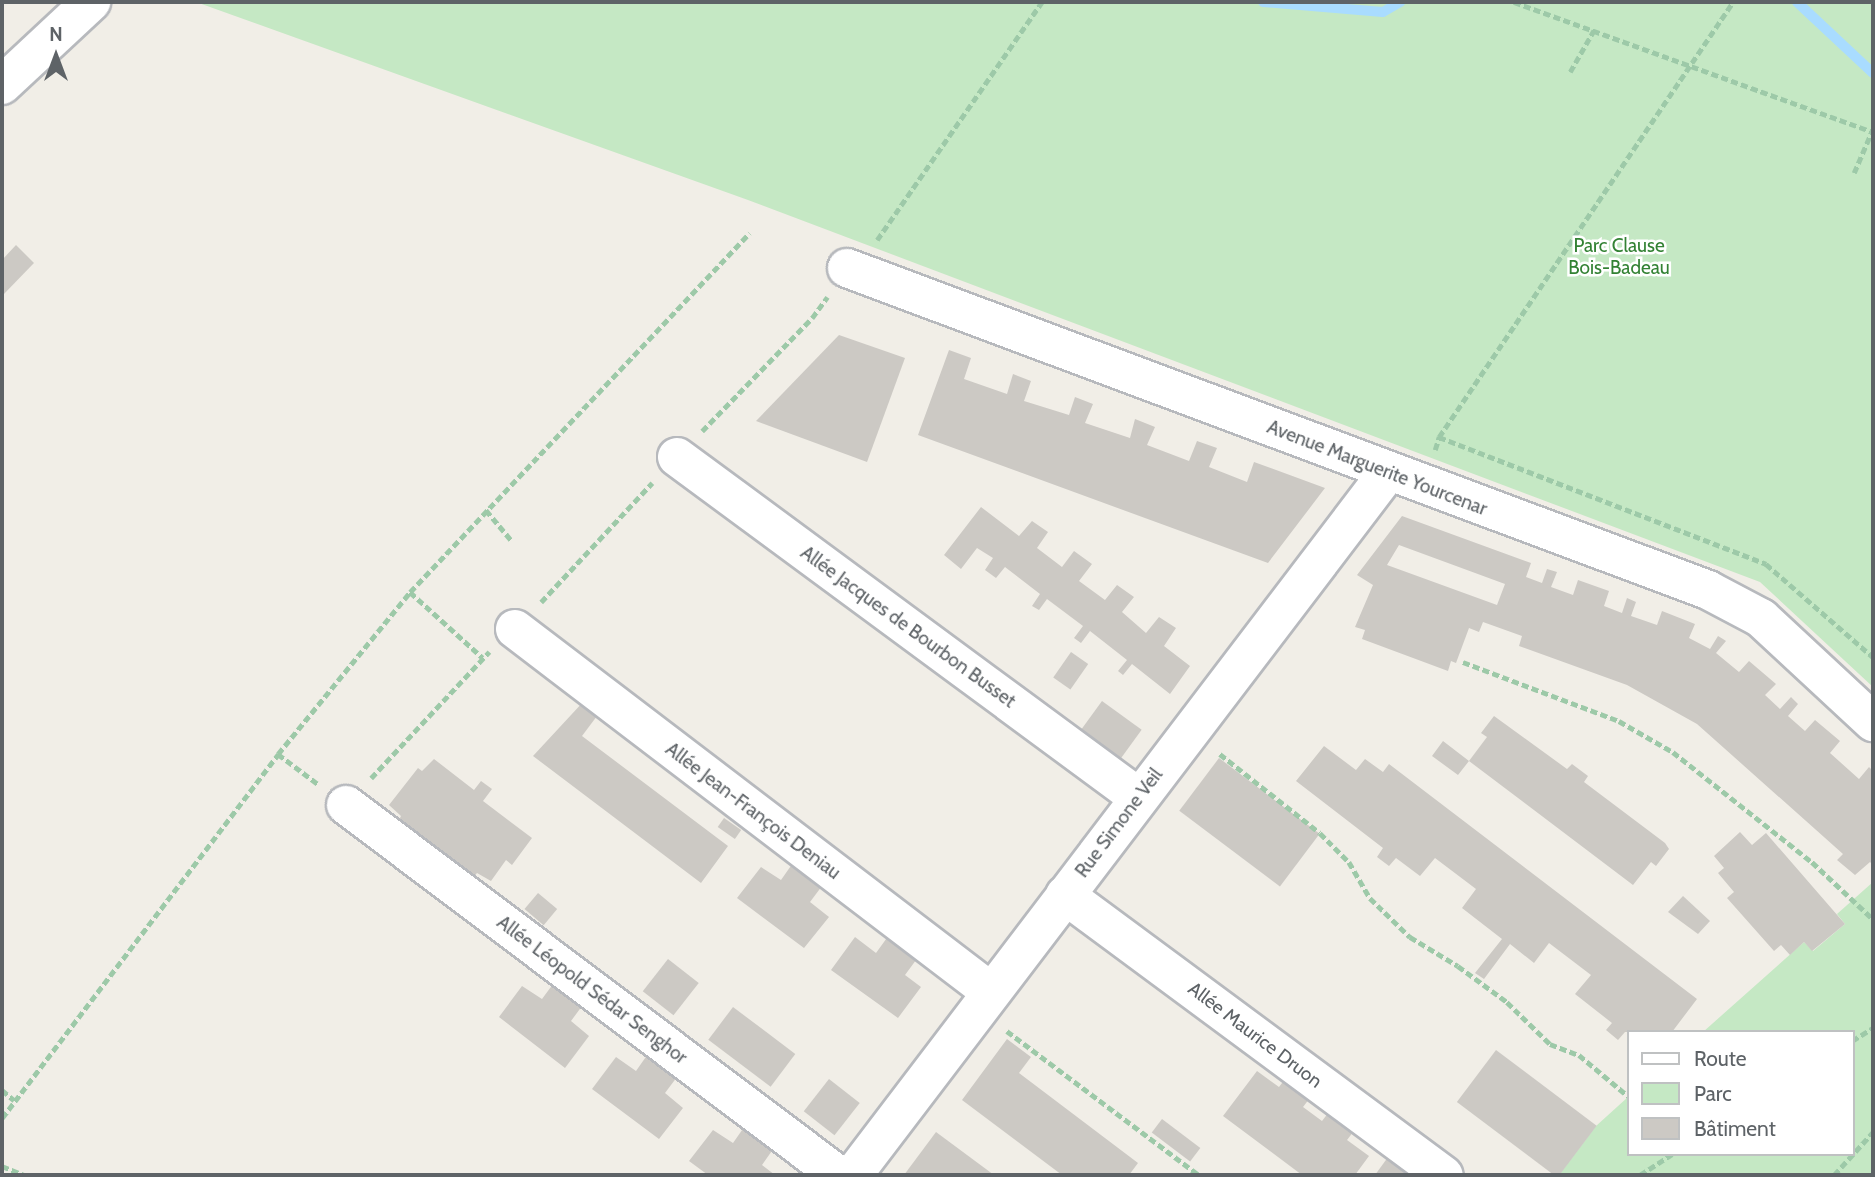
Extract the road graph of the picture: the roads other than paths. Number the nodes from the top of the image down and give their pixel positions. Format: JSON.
{"nodes":[{"id":1,"x":91,"y":2,"type":"edge"},
{"id":2,"x":2,"y":85,"type":"edge"},
{"id":3,"x":853,"y":270,"type":"road end"},
{"id":4,"x":677,"y":457,"type":"road end"},
{"id":5,"x":1388,"y":472,"type":"junction"},
{"id":6,"x":515,"y":629,"type":"road end"},
{"id":7,"x":1873,"y":722,"type":"edge"},
{"id":8,"x":1138,"y":797,"type":"junction"},
{"id":9,"x":346,"y":805,"type":"road end"},
{"id":10,"x":1065,"y":895,"type":"junction"},
{"id":11,"x":985,"y":1001,"type":"junction"},
{"id":12,"x":838,"y":1175,"type":"edge"},
{"id":13,"x":853,"y":1175,"type":"edge"},
{"id":14,"x":1444,"y":1175,"type":"edge"}],
"edges":[{"from":1,"to":2,"type":"street"},
{"from":3,"to":5,"type":"street","name":"Avenue Marguerite Yourcenar"},
{"from":4,"to":8,"type":"street","name":"Allée Jacques de Bourbon Busset"},
{"from":5,"to":7,"type":"street","name":"Avenue Marguerite Yourcenar"},
{"from":5,"to":8,"type":"street","name":"Rue Simone Veil"},
{"from":6,"to":11,"type":"street","name":"Allée Jean-François Deniau"},
{"from":8,"to":10,"type":"street","name":"Rue Simone Veil"},
{"from":9,"to":12,"type":"street","name":"Allée Léopold Sédar Senghor"},
{"from":10,"to":11,"type":"street","name":"Rue Simone Veil"},
{"from":10,"to":14,"type":"street","name":"Allée Maurice Druon"},
{"from":11,"to":13,"type":"street","name":"Rue Simone Veil"}]}
